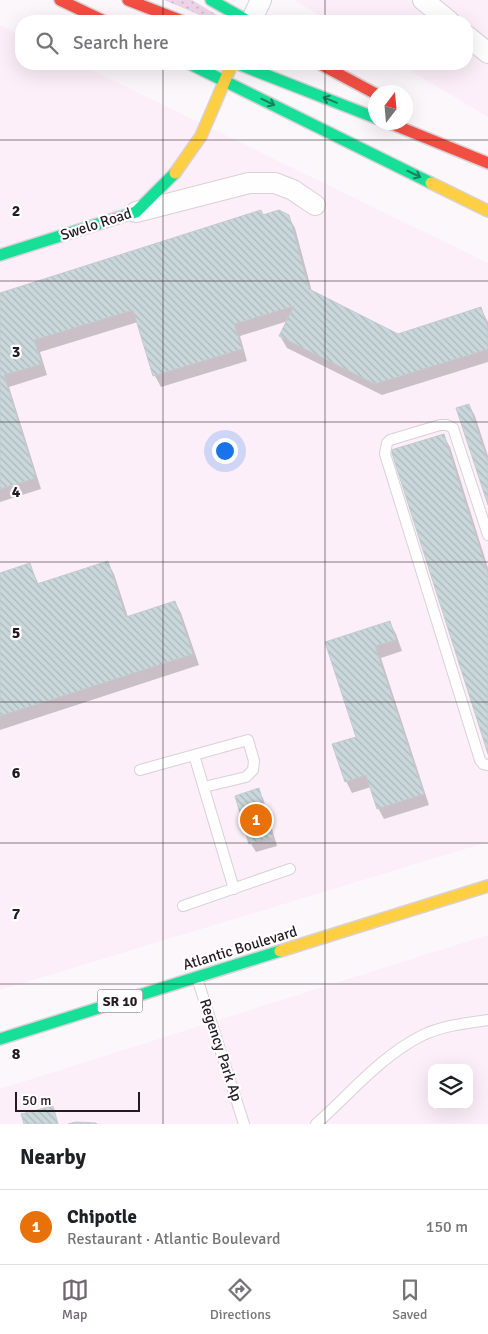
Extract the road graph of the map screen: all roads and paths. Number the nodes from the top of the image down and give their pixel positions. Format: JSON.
{"nodes":[{"id":1,"x":60,"y":0,"type":"edge"},
{"id":2,"x":128,"y":0,"type":"edge"},
{"id":3,"x":211,"y":0,"type":"edge"},
{"id":4,"x":261,"y":0,"type":"edge"},
{"id":5,"x":423,"y":0,"type":"edge"},
{"id":6,"x":91,"y":15,"type":"edge"},
{"id":7,"x":167,"y":15,"type":"edge"},
{"id":8,"x":238,"y":15,"type":"edge"},
{"id":9,"x":252,"y":15,"type":"edge"},
{"id":10,"x":442,"y":15,"type":"edge"},
{"id":11,"x":473,"y":41,"type":"edge"},
{"id":12,"x":488,"y":54,"type":"edge"},
{"id":13,"x":202,"y":70,"type":"edge"},
{"id":14,"x":229,"y":70,"type":"edge"},
{"id":15,"x":253,"y":70,"type":"edge"},
{"id":16,"x":331,"y":70,"type":"edge"},
{"id":17,"x":224,"y":81,"type":"junction"},
{"id":18,"x":368,"y":90,"type":"edge"},
{"id":19,"x":368,"y":115,"type":"edge"},
{"id":20,"x":407,"y":130,"type":"edge"},
{"id":21,"x":465,"y":141,"type":"dead end"},
{"id":22,"x":488,"y":153,"type":"edge"},
{"id":23,"x":488,"y":163,"type":"edge"},
{"id":24,"x":315,"y":205,"type":"dead end"},
{"id":25,"x":488,"y":211,"type":"edge"},
{"id":26,"x":136,"y":212,"type":"junction"},
{"id":27,"x":0,"y":255,"type":"edge"},
{"id":28,"x":488,"y":535,"type":"edge"},
{"id":29,"x":194,"y":755,"type":"junction"},
{"id":30,"x":488,"y":765,"type":"edge"},
{"id":31,"x":140,"y":770,"type":"dead end"},
{"id":32,"x":204,"y":787,"type":"junction"},
{"id":33,"x":290,"y":869,"type":"dead end"},
{"id":34,"x":488,"y":886,"type":"edge"},
{"id":35,"x":234,"y":889,"type":"junction"},
{"id":36,"x":183,"y":906,"type":"dead end"},
{"id":37,"x":197,"y":977,"type":"junction"},
{"id":38,"x":488,"y":1020,"type":"edge"},
{"id":39,"x":0,"y":1039,"type":"edge"},
{"id":40,"x":244,"y":1124,"type":"edge"},
{"id":41,"x":316,"y":1124,"type":"edge"}],
"edges":[{"from":1,"to":6,"type":"main road"},
{"from":2,"to":7,"type":"main road"},
{"from":3,"to":8,"type":"main road"},
{"from":4,"to":9,"type":"street"},
{"from":5,"to":10,"type":"street"},
{"from":11,"to":12,"type":"street"},
{"from":13,"to":17,"type":"main road"},
{"from":14,"to":17,"type":"main road","name":"Swelo Road"},
{"from":19,"to":15,"type":"main road","one_way":true},
{"from":16,"to":18,"type":"main road"},
{"from":17,"to":25,"type":"main road","one_way":true},
{"from":17,"to":26,"type":"main road","name":"Swelo Road"},
{"from":20,"to":23,"type":"main road"},
{"from":21,"to":22,"type":"main road"},
{"from":24,"to":26,"type":"street"},
{"from":26,"to":27,"type":"main road","name":"Swelo Road"},
{"from":28,"to":30,"type":"lane"},
{"from":29,"to":31,"type":"lane"},
{"from":29,"to":32,"type":"lane"},
{"from":29,"to":32,"type":"lane"},
{"from":32,"to":35,"type":"lane"},
{"from":33,"to":35,"type":"lane"},
{"from":34,"to":37,"type":"main road","name":"Atlantic Boulevard","number":"SR 10"},
{"from":35,"to":36,"type":"lane"},
{"from":37,"to":39,"type":"main road","name":"Atlantic Boulevard","number":"SR 10"},
{"from":37,"to":40,"type":"lane","name":"Regency Park Ap"},
{"from":38,"to":41,"type":"lane"}]}
